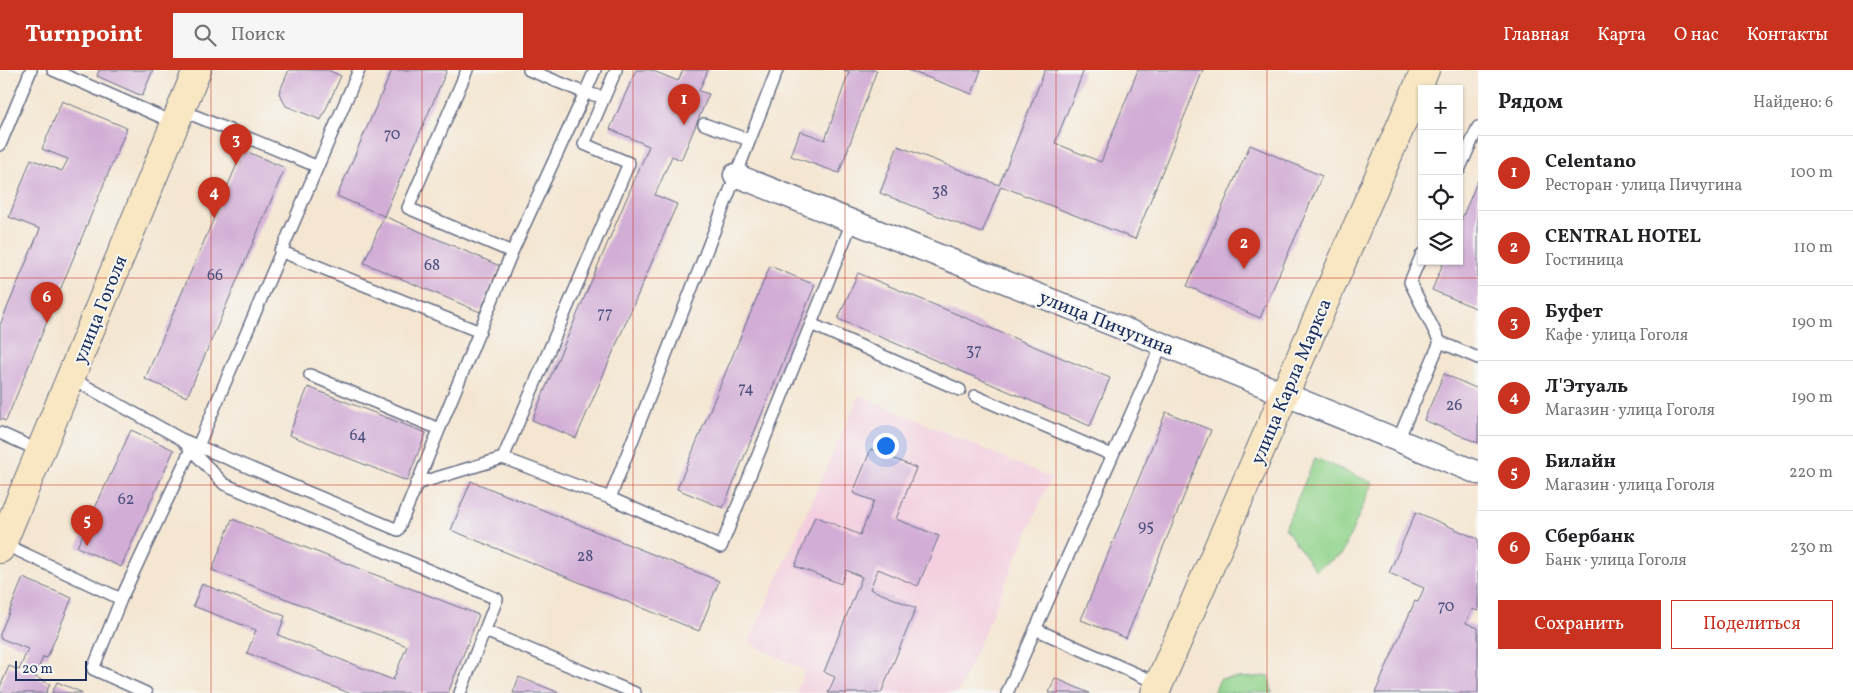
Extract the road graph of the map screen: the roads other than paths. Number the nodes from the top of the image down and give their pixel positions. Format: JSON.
{"nodes":[{"id":1,"x":31,"y":70,"type":"edge"},
{"id":2,"x":53,"y":70,"type":"edge"},
{"id":3,"x":197,"y":70,"type":"edge"},
{"id":4,"x":358,"y":70,"type":"edge"},
{"id":5,"x":467,"y":70,"type":"edge"},
{"id":6,"x":529,"y":70,"type":"edge"},
{"id":7,"x":595,"y":70,"type":"edge"},
{"id":8,"x":616,"y":70,"type":"edge"},
{"id":9,"x":777,"y":70,"type":"edge"},
{"id":10,"x":1425,"y":70,"type":"edge"},
{"id":11,"x":585,"y":93,"type":"junction"},
{"id":12,"x":604,"y":97,"type":"junction"},
{"id":13,"x":178,"y":117,"type":"junction"},
{"id":14,"x":704,"y":124,"type":"dead end"},
{"id":15,"x":1478,"y":127,"type":"edge"},
{"id":16,"x":749,"y":140,"type":"junction"},
{"id":17,"x":0,"y":145,"type":"edge"},
{"id":18,"x":1463,"y":161,"type":"edge"},
{"id":19,"x":316,"y":166,"type":"junction"},
{"id":20,"x":735,"y":175,"type":"junction"},
{"id":21,"x":852,"y":222,"type":"junction"},
{"id":22,"x":280,"y":251,"type":"junction"},
{"id":23,"x":512,"y":252,"type":"junction"},
{"id":24,"x":1418,"y":263,"type":"edge"},
{"id":25,"x":811,"y":324,"type":"junction"},
{"id":26,"x":480,"y":332,"type":"junction"},
{"id":27,"x":1440,"y":342,"type":"junction"},
{"id":28,"x":1162,"y":344,"type":"junction"},
{"id":29,"x":1478,"y":358,"type":"edge"},
{"id":30,"x":310,"y":375,"type":"dead end"},
{"id":31,"x":70,"y":378,"type":"junction"},
{"id":32,"x":960,"y":390,"type":"dead end"},
{"id":33,"x":1284,"y":394,"type":"junction"},
{"id":34,"x":975,"y":396,"type":"dead end"},
{"id":35,"x":439,"y":429,"type":"junction"},
{"id":36,"x":0,"y":433,"type":"edge"},
{"id":37,"x":1398,"y":440,"type":"junction"},
{"id":38,"x":194,"y":447,"type":"junction"},
{"id":39,"x":40,"y":451,"type":"junction"},
{"id":40,"x":1112,"y":454,"type":"junction"},
{"id":41,"x":503,"y":458,"type":"junction"},
{"id":42,"x":1478,"y":473,"type":"edge"},
{"id":43,"x":416,"y":484,"type":"junction"},
{"id":44,"x":610,"y":498,"type":"junction"},
{"id":45,"x":1,"y":546,"type":"edge"},
{"id":46,"x":121,"y":599,"type":"junction"},
{"id":47,"x":1035,"y":629,"type":"junction"},
{"id":48,"x":485,"y":631,"type":"junction"},
{"id":49,"x":1157,"y":688,"type":"edge"},
{"id":50,"x":146,"y":693,"type":"edge"},
{"id":51,"x":460,"y":693,"type":"edge"},
{"id":52,"x":635,"y":693,"type":"edge"},
{"id":53,"x":1007,"y":693,"type":"edge"}],
"edges":[{"from":1,"to":17,"type":"lane"},
{"from":2,"to":13,"type":"lane"},
{"from":3,"to":13,"type":"main road","name":"улица Гоголя"},
{"from":4,"to":19,"type":"lane"},
{"from":5,"to":23,"type":"lane"},
{"from":6,"to":11,"type":"lane"},
{"from":7,"to":11,"type":"lane"},
{"from":8,"to":12,"type":"lane"},
{"from":9,"to":16,"type":"lane"},
{"from":10,"to":33,"type":"main road","name":"улица Карла Маркса"},
{"from":11,"to":12,"type":"lane"},
{"from":11,"to":23,"type":"lane"},
{"from":12,"to":41,"type":"lane"},
{"from":13,"to":19,"type":"lane"},
{"from":13,"to":31,"type":"main road","name":"улица Гоголя"},
{"from":14,"to":16,"type":"lane"},
{"from":15,"to":18,"type":"lane"},
{"from":16,"to":20,"type":"lane"},
{"from":19,"to":22,"type":"lane"},
{"from":20,"to":21,"type":"street","name":"улица Пичугина"},
{"from":20,"to":44,"type":"lane"},
{"from":21,"to":25,"type":"lane"},
{"from":21,"to":28,"type":"street","name":"улица Пичугина"},
{"from":22,"to":26,"type":"lane"},
{"from":22,"to":38,"type":"lane"},
{"from":23,"to":26,"type":"lane"},
{"from":24,"to":27,"type":"lane"},
{"from":25,"to":32,"type":"lane"},
{"from":25,"to":44,"type":"lane"},
{"from":26,"to":35,"type":"lane"},
{"from":27,"to":29,"type":"lane"},
{"from":27,"to":37,"type":"lane"},
{"from":28,"to":33,"type":"street","name":"улица Пичугина"},
{"from":28,"to":40,"type":"lane"},
{"from":30,"to":35,"type":"lane"},
{"from":31,"to":38,"type":"lane"},
{"from":31,"to":39,"type":"main road","name":"улица Гоголя"},
{"from":33,"to":37,"type":"street","name":"улица Пичугина"},
{"from":33,"to":49,"type":"main road","name":"улица Карла Маркса"},
{"from":34,"to":40,"type":"lane"},
{"from":35,"to":43,"type":"lane"},
{"from":36,"to":39,"type":"lane"},
{"from":37,"to":42,"type":"street","name":"улица Пичугина"},
{"from":38,"to":43,"type":"lane"},
{"from":38,"to":46,"type":"lane"},
{"from":38,"to":48,"type":"lane"},
{"from":39,"to":45,"type":"main road","name":"улица Гоголя"},
{"from":40,"to":47,"type":"lane"},
{"from":41,"to":43,"type":"lane"},
{"from":41,"to":44,"type":"lane"},
{"from":45,"to":46,"type":"lane"},
{"from":46,"to":50,"type":"lane"},
{"from":47,"to":49,"type":"lane"},
{"from":47,"to":53,"type":"lane"},
{"from":48,"to":51,"type":"lane"},
{"from":48,"to":52,"type":"lane"}]}
